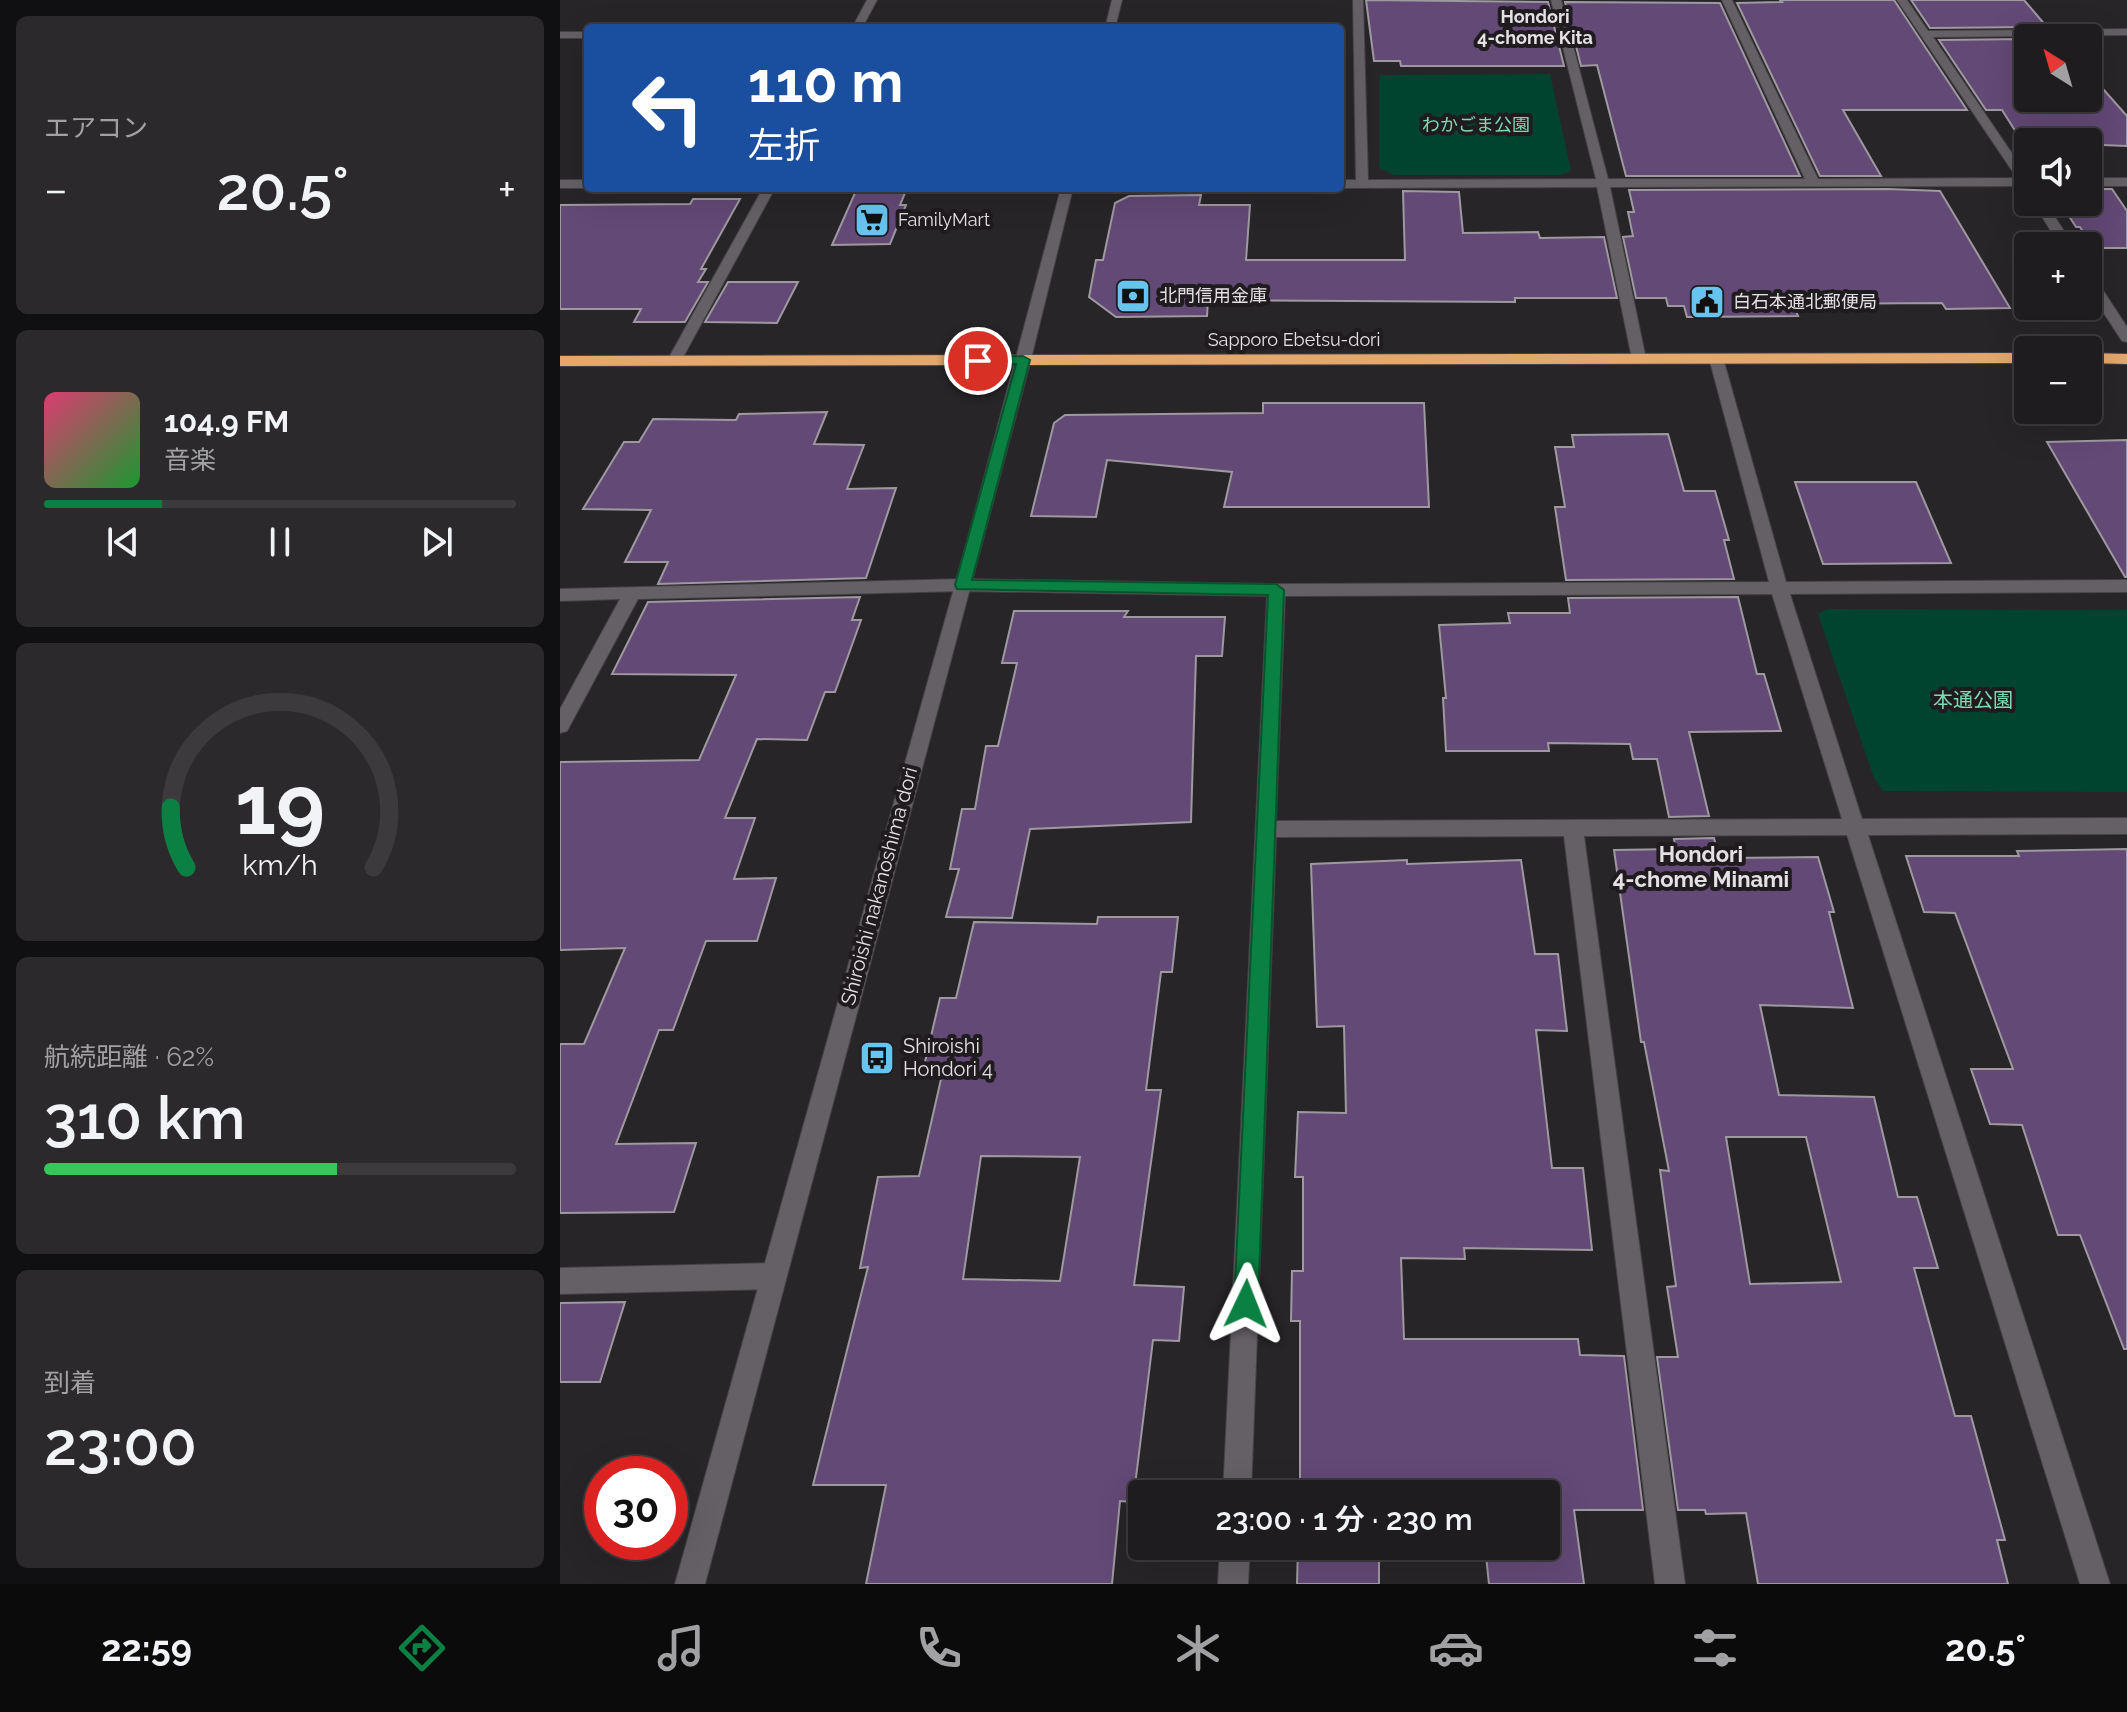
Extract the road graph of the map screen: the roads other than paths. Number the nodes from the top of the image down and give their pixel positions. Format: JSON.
{"nodes":[{"id":1,"x":872,"y":0,"type":"edge"},
{"id":2,"x":1117,"y":0,"type":"edge"},
{"id":3,"x":1358,"y":0,"type":"edge"},
{"id":4,"x":1556,"y":0,"type":"edge"},
{"id":5,"x":1727,"y":0,"type":"edge"},
{"id":6,"x":1902,"y":0,"type":"edge"},
{"id":7,"x":859,"y":24,"type":"edge"},
{"id":8,"x":1111,"y":24,"type":"edge"},
{"id":9,"x":2127,"y":32,"type":"edge"},
{"id":10,"x":1926,"y":34,"type":"junction"},
{"id":11,"x":560,"y":35,"type":"edge"},
{"id":12,"x":584,"y":35,"type":"edge"},
{"id":13,"x":2014,"y":164,"type":"edge"},
{"id":14,"x":2102,"y":182,"type":"edge"},
{"id":15,"x":2127,"y":182,"type":"edge"},
{"id":16,"x":2014,"y":183,"type":"edge"},
{"id":17,"x":560,"y":184,"type":"edge"},
{"id":18,"x":584,"y":184,"type":"edge"},
{"id":19,"x":1344,"y":184,"type":"edge"},
{"id":20,"x":1362,"y":184,"type":"junction"},
{"id":21,"x":1603,"y":184,"type":"junction"},
{"id":22,"x":1814,"y":184,"type":"junction"},
{"id":23,"x":767,"y":192,"type":"edge"},
{"id":24,"x":1066,"y":192,"type":"edge"},
{"id":25,"x":2102,"y":300,"type":"edge"},
{"id":26,"x":2127,"y":338,"type":"edge"},
{"id":27,"x":1716,"y":358,"type":"junction"},
{"id":28,"x":2014,"y":358,"type":"edge"},
{"id":29,"x":2102,"y":358,"type":"edge"},
{"id":30,"x":1639,"y":359,"type":"junction"},
{"id":31,"x":2127,"y":359,"type":"edge"},
{"id":32,"x":1023,"y":360,"type":"junction"},
{"id":33,"x":560,"y":361,"type":"edge"},
{"id":34,"x":674,"y":361,"type":"junction"},
{"id":35,"x":963,"y":585,"type":"junction"},
{"id":36,"x":2127,"y":586,"type":"edge"},
{"id":37,"x":1779,"y":588,"type":"junction"},
{"id":38,"x":1276,"y":590,"type":"junction"},
{"id":39,"x":632,"y":594,"type":"junction"},
{"id":40,"x":560,"y":595,"type":"edge"},
{"id":41,"x":560,"y":726,"type":"edge"},
{"id":42,"x":2127,"y":826,"type":"edge"},
{"id":43,"x":1855,"y":827,"type":"junction"},
{"id":44,"x":1573,"y":828,"type":"junction"},
{"id":45,"x":1266,"y":829,"type":"junction"},
{"id":46,"x":772,"y":1276,"type":"junction"},
{"id":47,"x":560,"y":1281,"type":"edge"},
{"id":48,"x":1238,"y":1480,"type":"edge"},
{"id":49,"x":1234,"y":1560,"type":"edge"},
{"id":50,"x":690,"y":1584,"type":"edge"},
{"id":51,"x":1233,"y":1584,"type":"edge"},
{"id":52,"x":1670,"y":1584,"type":"edge"},
{"id":53,"x":2095,"y":1584,"type":"edge"}],
"edges":[{"from":1,"to":7,"type":"street"},
{"from":2,"to":8,"type":"street"},
{"from":3,"to":20,"type":"street"},
{"from":4,"to":21,"type":"street"},
{"from":5,"to":22,"type":"street"},
{"from":6,"to":10,"type":"street"},
{"from":9,"to":10,"type":"street"},
{"from":10,"to":13,"type":"street"},
{"from":11,"to":12,"type":"street"},
{"from":14,"to":15,"type":"street"},
{"from":16,"to":22,"type":"street"},
{"from":17,"to":18,"type":"street"},
{"from":19,"to":20,"type":"street"},
{"from":20,"to":21,"type":"street"},
{"from":21,"to":22,"type":"street"},
{"from":21,"to":30,"type":"street"},
{"from":23,"to":34,"type":"street"},
{"from":24,"to":32,"type":"street","name":"Shiroishi nakanoshima dori"},
{"from":25,"to":26,"type":"street"},
{"from":27,"to":28,"type":"highway","name":"Sapporo Ebetsu-dori"},
{"from":27,"to":30,"type":"highway","name":"Sapporo Ebetsu-dori"},
{"from":27,"to":37,"type":"street"},
{"from":29,"to":31,"type":"highway"},
{"from":30,"to":32,"type":"highway","name":"Sapporo Ebetsu-dori"},
{"from":32,"to":34,"type":"highway","name":"Sapporo Ebetsu-dori"},
{"from":32,"to":35,"type":"street","name":"Shiroishi nakanoshima dori"},
{"from":33,"to":34,"type":"highway","name":"Sapporo Ebetsu-dori"},
{"from":35,"to":38,"type":"street"},
{"from":35,"to":39,"type":"street"},
{"from":35,"to":46,"type":"street","name":"Shiroishi nakanoshima dori"},
{"from":36,"to":37,"type":"street"},
{"from":37,"to":38,"type":"street"},
{"from":37,"to":43,"type":"street"},
{"from":38,"to":45,"type":"street"},
{"from":39,"to":40,"type":"street"},
{"from":39,"to":41,"type":"street"},
{"from":42,"to":43,"type":"street"},
{"from":43,"to":44,"type":"street"},
{"from":43,"to":53,"type":"street"},
{"from":44,"to":45,"type":"street"},
{"from":44,"to":52,"type":"street"},
{"from":45,"to":48,"type":"street"},
{"from":46,"to":47,"type":"street"},
{"from":46,"to":50,"type":"street","name":"Shiroishi nakanoshima dori"},
{"from":49,"to":51,"type":"street"}]}
